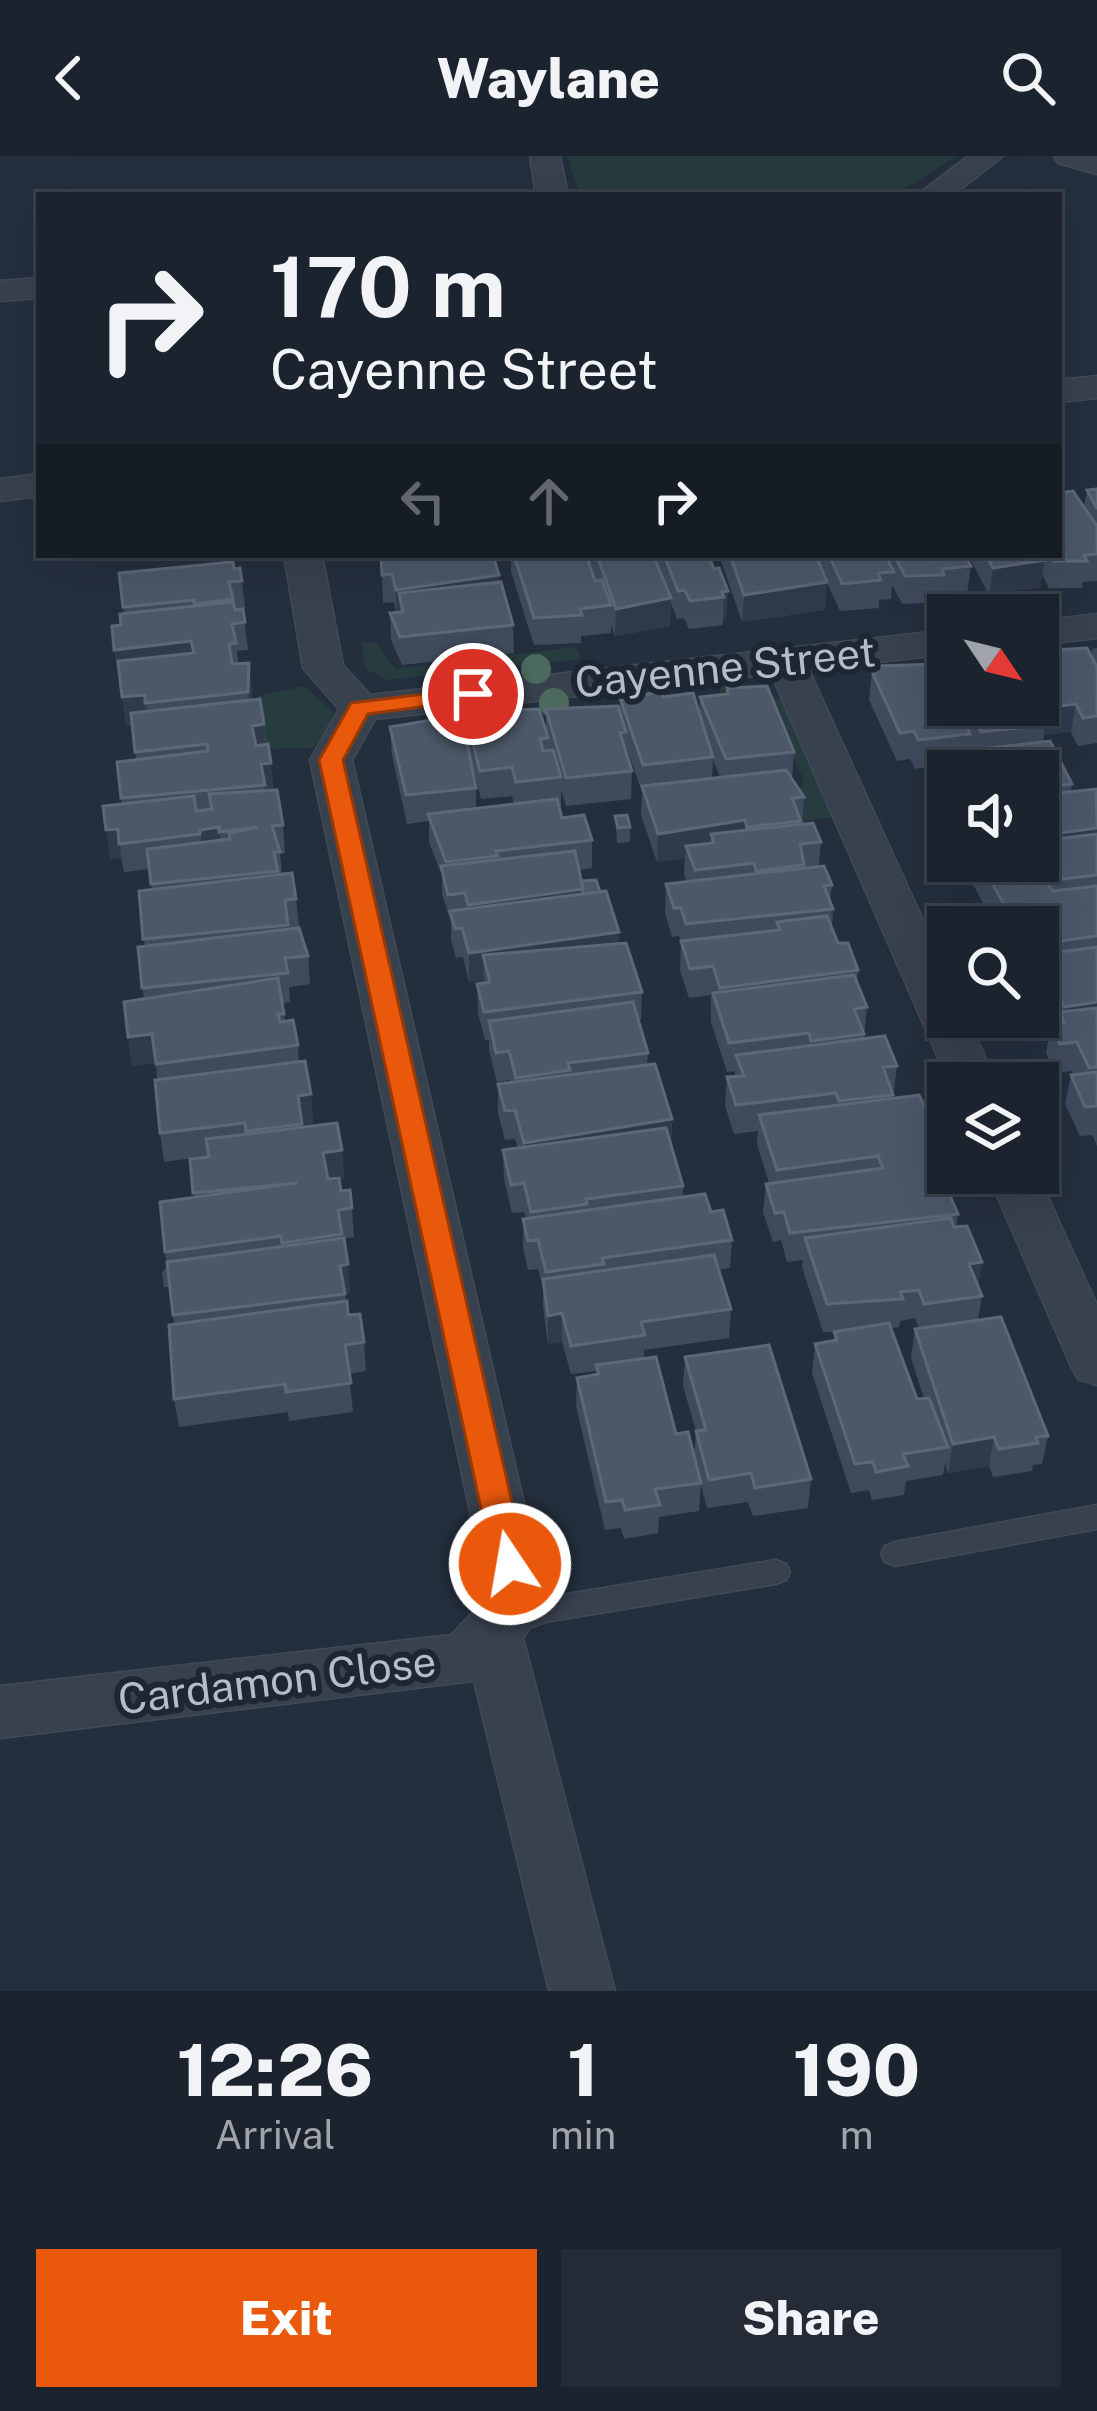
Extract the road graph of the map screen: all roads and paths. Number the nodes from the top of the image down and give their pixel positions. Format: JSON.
{"nodes":[{"id":1,"x":545,"y":156,"type":"edge"},
{"id":2,"x":988,"y":156,"type":"edge"},
{"id":3,"x":1069,"y":156,"type":"edge"},
{"id":4,"x":1097,"y":165,"type":"edge"},
{"id":5,"x":551,"y":192,"type":"edge"},
{"id":6,"x":937,"y":192,"type":"edge"},
{"id":7,"x":36,"y":287,"type":"edge"},
{"id":8,"x":0,"y":291,"type":"edge"},
{"id":9,"x":1097,"y":387,"type":"edge"},
{"id":10,"x":1062,"y":391,"type":"edge"},
{"id":11,"x":304,"y":558,"type":"edge"},
{"id":12,"x":1097,"y":626,"type":"edge"},
{"id":13,"x":1059,"y":631,"type":"edge"},
{"id":14,"x":927,"y":644,"type":"edge"},
{"id":15,"x":785,"y":660,"type":"junction"},
{"id":16,"x":359,"y":708,"type":"junction"},
{"id":17,"x":964,"y":1062,"type":"edge"},
{"id":18,"x":1021,"y":1194,"type":"edge"},
{"id":19,"x":1097,"y":1364,"type":"edge"},
{"id":20,"x":1097,"y":1517,"type":"edge"},
{"id":21,"x":895,"y":1554,"type":"dead end"},
{"id":22,"x":776,"y":1572,"type":"dead end"},
{"id":23,"x":492,"y":1632,"type":"junction"},
{"id":24,"x":0,"y":1712,"type":"edge"},
{"id":25,"x":582,"y":1991,"type":"edge"}],
"edges":[{"from":1,"to":5,"type":"street"},
{"from":2,"to":6,"type":"street"},
{"from":3,"to":4,"type":"street"},
{"from":7,"to":8,"type":"street"},
{"from":9,"to":10,"type":"street"},
{"from":11,"to":16,"type":"street"},
{"from":12,"to":13,"type":"street"},
{"from":14,"to":15,"type":"street","name":"Cayenne Street"},
{"from":15,"to":16,"type":"street","name":"Cayenne Street"},
{"from":15,"to":17,"type":"street"},
{"from":16,"to":23,"type":"street","name":"Cardamon Close"},
{"from":18,"to":19,"type":"street"},
{"from":20,"to":21,"type":"lane"},
{"from":22,"to":23,"type":"lane"},
{"from":23,"to":24,"type":"street","name":"Cardamon Close"},
{"from":23,"to":25,"type":"street"}]}
